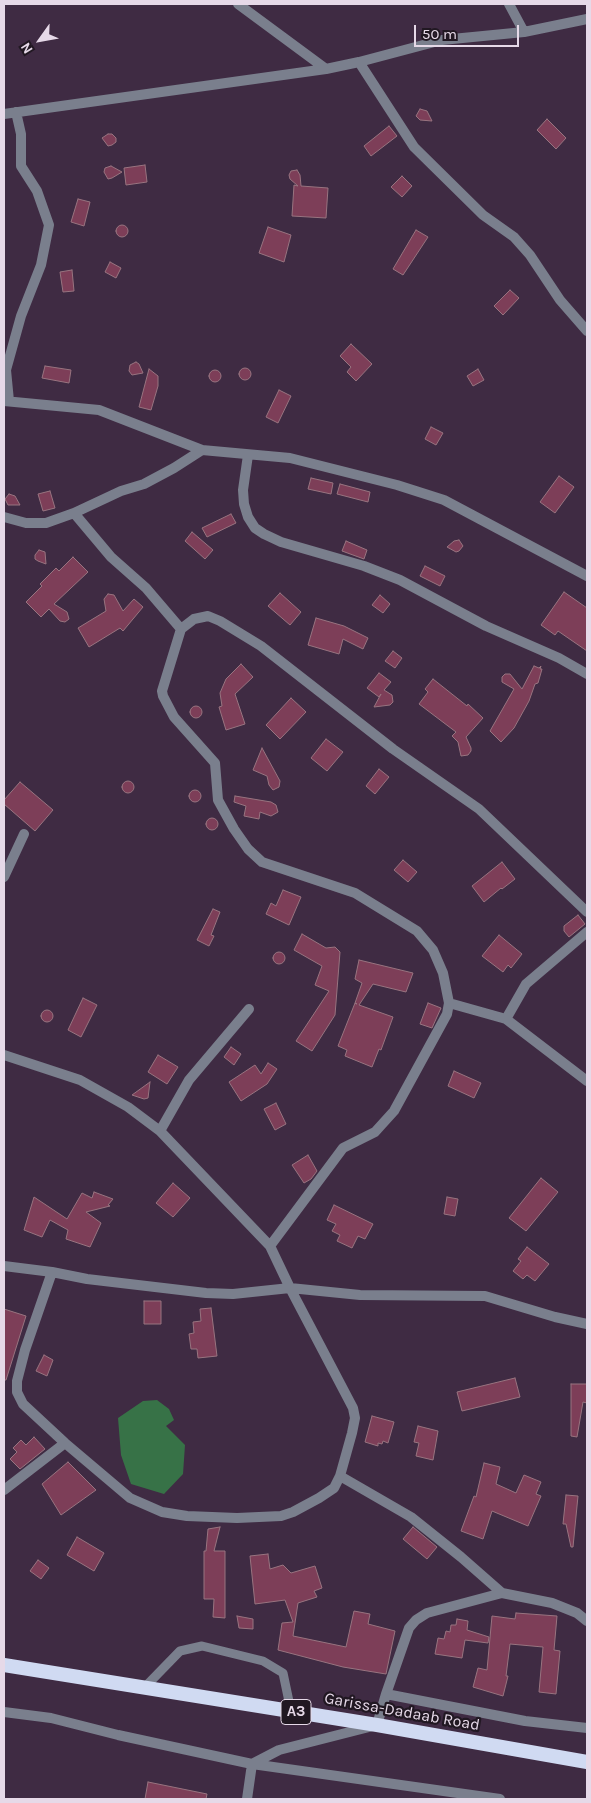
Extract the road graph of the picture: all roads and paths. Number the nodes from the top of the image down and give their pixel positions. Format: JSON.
{"nodes":[{"id":1,"x":238,"y":4,"type":"edge"},
{"id":2,"x":509,"y":4,"type":"edge"},
{"id":3,"x":587,"y":19,"type":"edge"},
{"id":4,"x":524,"y":32,"type":"junction"},
{"id":5,"x":359,"y":62,"type":"junction"},
{"id":6,"x":326,"y":69,"type":"junction"},
{"id":7,"x":16,"y":112,"type":"junction"},
{"id":8,"x":4,"y":114,"type":"edge"},
{"id":9,"x":587,"y":331,"type":"edge"},
{"id":10,"x":6,"y":401,"type":"edge"},
{"id":11,"x":202,"y":450,"type":"junction"},
{"id":12,"x":248,"y":455,"type":"junction"},
{"id":13,"x":74,"y":513,"type":"junction"},
{"id":14,"x":4,"y":517,"type":"edge"},
{"id":15,"x":587,"y":576,"type":"edge"},
{"id":16,"x":181,"y":629,"type":"junction"},
{"id":17,"x":587,"y":674,"type":"edge"},
{"id":18,"x":24,"y":834,"type":"dead end"},
{"id":19,"x":4,"y":877,"type":"edge"},
{"id":20,"x":587,"y":912,"type":"edge"},
{"id":21,"x":587,"y":932,"type":"edge"},
{"id":22,"x":449,"y":1003,"type":"junction"},
{"id":23,"x":249,"y":1009,"type":"dead end"},
{"id":24,"x":506,"y":1018,"type":"junction"},
{"id":25,"x":4,"y":1055,"type":"edge"},
{"id":26,"x":587,"y":1081,"type":"edge"},
{"id":27,"x":160,"y":1132,"type":"junction"},
{"id":28,"x":270,"y":1246,"type":"junction"},
{"id":29,"x":4,"y":1266,"type":"edge"},
{"id":30,"x":52,"y":1272,"type":"junction"},
{"id":31,"x":290,"y":1288,"type":"junction"},
{"id":32,"x":587,"y":1324,"type":"edge"},
{"id":33,"x":65,"y":1443,"type":"junction"},
{"id":34,"x":340,"y":1476,"type":"junction"},
{"id":35,"x":4,"y":1490,"type":"edge"},
{"id":36,"x":502,"y":1593,"type":"junction"},
{"id":37,"x":587,"y":1621,"type":"edge"},
{"id":38,"x":4,"y":1665,"type":"edge"},
{"id":39,"x":145,"y":1687,"type":"junction"},
{"id":40,"x":386,"y":1694,"type":"junction"},
{"id":41,"x":291,"y":1711,"type":"junction"},
{"id":42,"x":4,"y":1712,"type":"edge"},
{"id":43,"x":377,"y":1725,"type":"junction"},
{"id":44,"x":587,"y":1728,"type":"edge"},
{"id":45,"x":587,"y":1762,"type":"edge"},
{"id":46,"x":252,"y":1764,"type":"junction"},
{"id":47,"x":247,"y":1799,"type":"edge"},
{"id":48,"x":500,"y":1799,"type":"edge"}],
"edges":[{"from":1,"to":6,"type":"street"},
{"from":2,"to":4,"type":"street"},
{"from":3,"to":4,"type":"street"},
{"from":4,"to":5,"type":"street"},
{"from":5,"to":6,"type":"street"},
{"from":5,"to":9,"type":"street"},
{"from":6,"to":7,"type":"street"},
{"from":7,"to":8,"type":"street"},
{"from":7,"to":10,"type":"street"},
{"from":10,"to":11,"type":"street"},
{"from":11,"to":12,"type":"street"},
{"from":11,"to":13,"type":"street"},
{"from":12,"to":15,"type":"street"},
{"from":12,"to":17,"type":"street"},
{"from":13,"to":14,"type":"street"},
{"from":13,"to":16,"type":"street"},
{"from":16,"to":20,"type":"street"},
{"from":16,"to":22,"type":"street"},
{"from":18,"to":19,"type":"street"},
{"from":21,"to":24,"type":"street"},
{"from":22,"to":24,"type":"street"},
{"from":22,"to":28,"type":"street"},
{"from":23,"to":27,"type":"street"},
{"from":24,"to":26,"type":"street"},
{"from":25,"to":27,"type":"street"},
{"from":27,"to":28,"type":"street"},
{"from":28,"to":31,"type":"street"},
{"from":29,"to":30,"type":"street"},
{"from":30,"to":31,"type":"street"},
{"from":30,"to":33,"type":"street"},
{"from":31,"to":32,"type":"street"},
{"from":31,"to":34,"type":"street"},
{"from":33,"to":34,"type":"street"},
{"from":33,"to":35,"type":"street"},
{"from":34,"to":36,"type":"street"},
{"from":36,"to":37,"type":"street"},
{"from":36,"to":40,"type":"street"},
{"from":38,"to":39,"type":"highway","name":"Garissa-Dadaab Road","number":"A3"},
{"from":39,"to":41,"type":"highway","name":"Garissa-Dadaab Road","number":"A3"},
{"from":39,"to":41,"type":"lane"},
{"from":40,"to":43,"type":"street"},
{"from":40,"to":44,"type":"street"},
{"from":41,"to":43,"type":"highway","name":"Garissa-Dadaab Road","number":"A3"},
{"from":42,"to":46,"type":"street"},
{"from":43,"to":45,"type":"highway","name":"Garissa-Dadaab Road","number":"A3"},
{"from":43,"to":46,"type":"street"},
{"from":46,"to":47,"type":"street"},
{"from":46,"to":48,"type":"street"}]}
